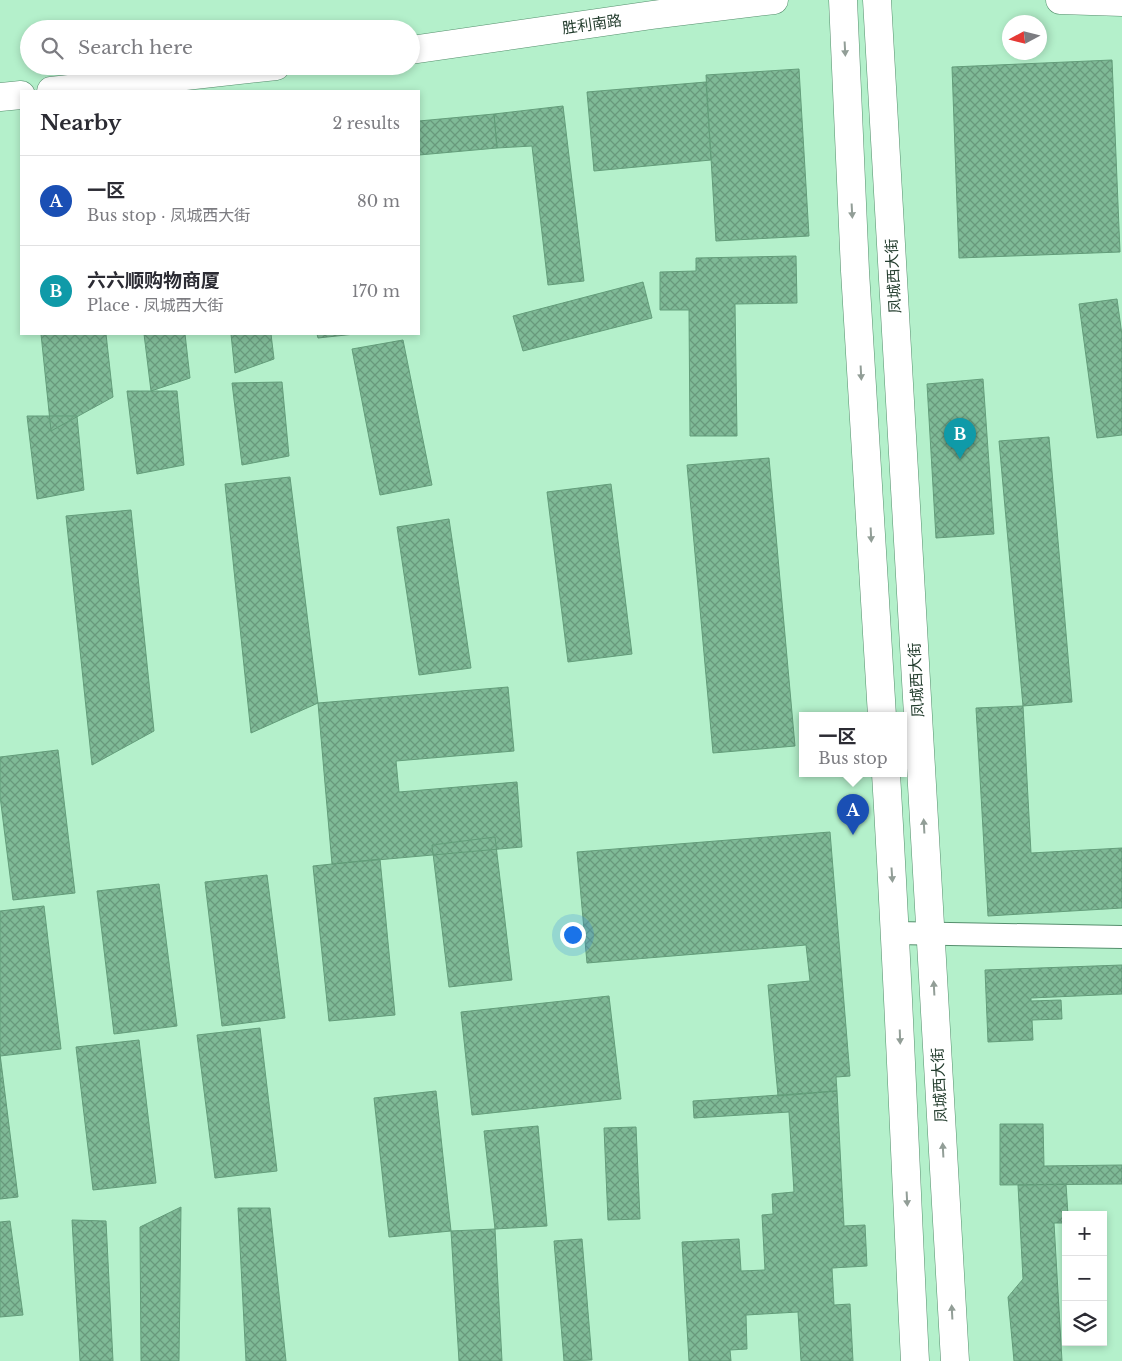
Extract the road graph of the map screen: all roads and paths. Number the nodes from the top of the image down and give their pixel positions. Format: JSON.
{"nodes":[{"id":1,"x":774,"y":0,"type":"edge"},
{"id":2,"x":843,"y":0,"type":"edge"},
{"id":3,"x":877,"y":0,"type":"edge"},
{"id":4,"x":1060,"y":0,"type":"edge"},
{"id":5,"x":1122,"y":2,"type":"edge"},
{"id":6,"x":420,"y":49,"type":"edge"},
{"id":7,"x":195,"y":75,"type":"edge"},
{"id":8,"x":60,"y":90,"type":"edge"},
{"id":9,"x":20,"y":94,"type":"edge"},
{"id":10,"x":0,"y":97,"type":"edge"},
{"id":11,"x":882,"y":712,"type":"edge"},
{"id":12,"x":886,"y":777,"type":"edge"},
{"id":13,"x":896,"y":933,"type":"junction"},
{"id":14,"x":931,"y":934,"type":"junction"},
{"id":15,"x":1122,"y":937,"type":"edge"},
{"id":16,"x":916,"y":1361,"type":"edge"},
{"id":17,"x":955,"y":1361,"type":"edge"}],
"edges":[{"from":1,"to":6,"type":"main road","name":"胜利南路"},
{"from":2,"to":11,"type":"main road","one_way":true},
{"from":14,"to":3,"type":"main road","name":"凤城西大街","one_way":true},
{"from":4,"to":5,"type":"main road"},
{"from":7,"to":8,"type":"main road"},
{"from":9,"to":10,"type":"main road"},
{"from":12,"to":13,"type":"main road","one_way":true},
{"from":13,"to":14,"type":"street"},
{"from":13,"to":16,"type":"main road","one_way":true},
{"from":14,"to":15,"type":"street"},
{"from":17,"to":14,"type":"main road","name":"凤城西大街","one_way":true}]}
